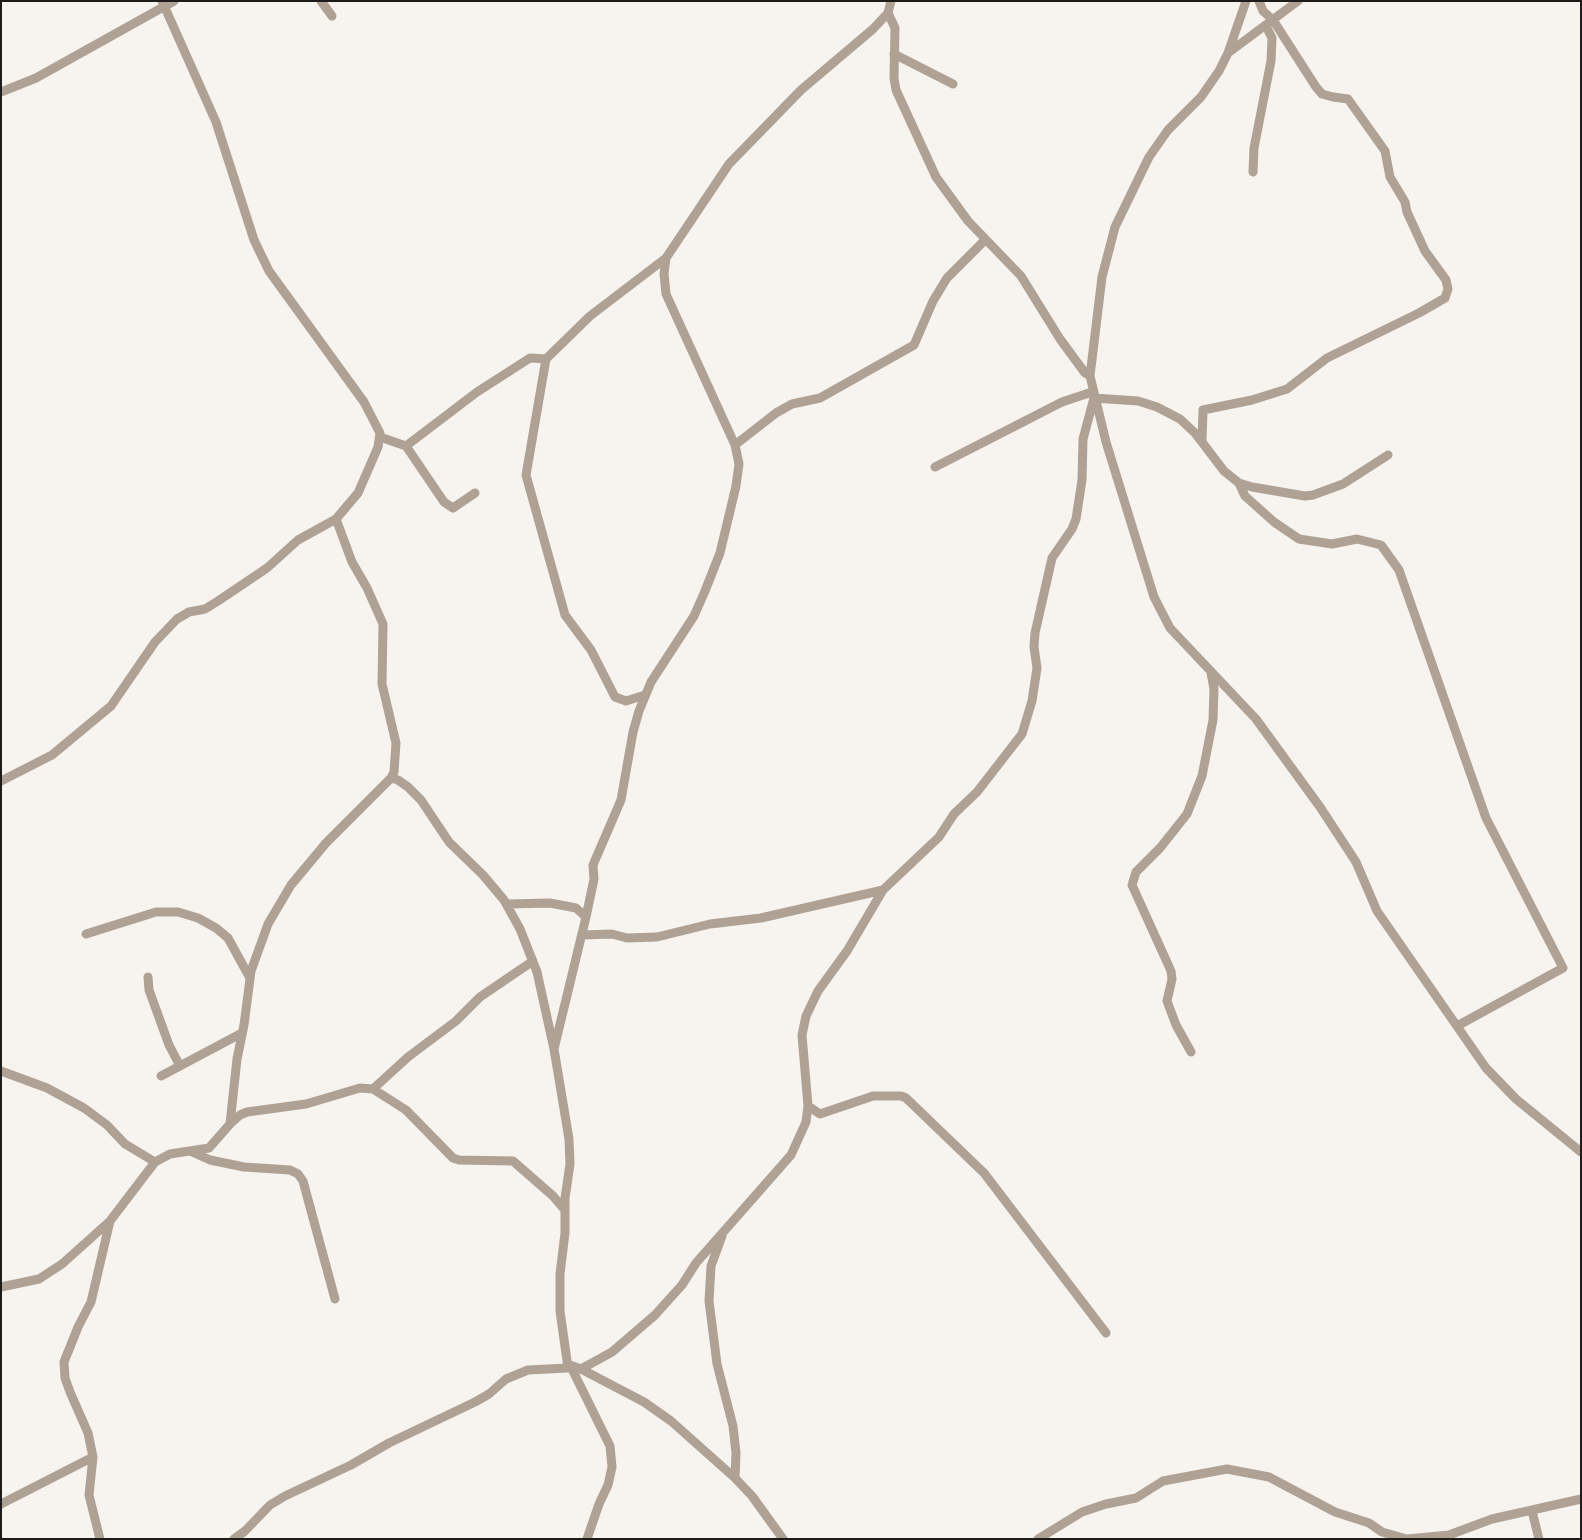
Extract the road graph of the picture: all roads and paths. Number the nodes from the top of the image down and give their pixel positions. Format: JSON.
{"nodes":[{"id":1,"x":321,"y":1,"type":"edge"},
{"id":2,"x":891,"y":1,"type":"edge"},
{"id":3,"x":1246,"y":1,"type":"edge"},
{"id":4,"x":1259,"y":1,"type":"edge"},
{"id":5,"x":1298,"y":1,"type":"edge"},
{"id":6,"x":167,"y":3,"type":"edge"},
{"id":7,"x":888,"y":13,"type":"junction"},
{"id":8,"x":332,"y":16,"type":"dead end"},
{"id":9,"x":1269,"y":23,"type":"junction"},
{"id":10,"x":1228,"y":53,"type":"junction"},
{"id":11,"x":894,"y":54,"type":"junction"},
{"id":12,"x":953,"y":84,"type":"dead end"},
{"id":13,"x":1,"y":92,"type":"edge"},
{"id":14,"x":1253,"y":172,"type":"dead end"},
{"id":15,"x":984,"y":241,"type":"junction"},
{"id":16,"x":666,"y":258,"type":"junction"},
{"id":17,"x":546,"y":359,"type":"junction"},
{"id":18,"x":1090,"y":376,"type":"junction"},
{"id":19,"x":1093,"y":395,"type":"junction"},
{"id":20,"x":380,"y":437,"type":"junction"},
{"id":21,"x":1202,"y":442,"type":"junction"},
{"id":22,"x":735,"y":445,"type":"junction"},
{"id":23,"x":406,"y":446,"type":"junction"},
{"id":24,"x":1388,"y":455,"type":"dead end"},
{"id":25,"x":935,"y":467,"type":"dead end"},
{"id":26,"x":1239,"y":483,"type":"junction"},
{"id":27,"x":475,"y":493,"type":"dead end"},
{"id":28,"x":336,"y":519,"type":"junction"},
{"id":29,"x":1211,"y":673,"type":"junction"},
{"id":30,"x":645,"y":695,"type":"junction"},
{"id":31,"x":391,"y":778,"type":"junction"},
{"id":32,"x":1,"y":781,"type":"edge"},
{"id":33,"x":884,"y":890,"type":"junction"},
{"id":34,"x":507,"y":904,"type":"junction"},
{"id":35,"x":586,"y":917,"type":"junction"},
{"id":36,"x":86,"y":934,"type":"dead end"},
{"id":37,"x":582,"y":935,"type":"junction"},
{"id":38,"x":533,"y":961,"type":"junction"},
{"id":39,"x":148,"y":977,"type":"dead end"},
{"id":40,"x":250,"y":978,"type":"junction"},
{"id":41,"x":1457,"y":1026,"type":"junction"},
{"id":42,"x":242,"y":1033,"type":"junction"},
{"id":43,"x":554,"y":1049,"type":"junction"},
{"id":44,"x":1191,"y":1052,"type":"dead end"},
{"id":45,"x":180,"y":1066,"type":"junction"},
{"id":46,"x":1,"y":1071,"type":"edge"},
{"id":47,"x":162,"y":1076,"type":"dead end"},
{"id":48,"x":373,"y":1089,"type":"junction"},
{"id":49,"x":808,"y":1106,"type":"junction"},
{"id":50,"x":230,"y":1124,"type":"junction"},
{"id":51,"x":190,"y":1151,"type":"junction"},
{"id":52,"x":1581,"y":1152,"type":"edge"},
{"id":53,"x":155,"y":1162,"type":"junction"},
{"id":54,"x":565,"y":1210,"type":"junction"},
{"id":55,"x":110,"y":1221,"type":"junction"},
{"id":56,"x":722,"y":1233,"type":"junction"},
{"id":57,"x":1,"y":1287,"type":"edge"},
{"id":58,"x":335,"y":1299,"type":"dead end"},
{"id":59,"x":1106,"y":1333,"type":"dead end"},
{"id":60,"x":569,"y":1367,"type":"junction"},
{"id":61,"x":581,"y":1369,"type":"junction"},
{"id":62,"x":93,"y":1457,"type":"junction"},
{"id":63,"x":735,"y":1478,"type":"junction"},
{"id":64,"x":1581,"y":1499,"type":"edge"},
{"id":65,"x":1,"y":1504,"type":"edge"},
{"id":66,"x":1532,"y":1512,"type":"junction"},
{"id":67,"x":100,"y":1539,"type":"edge"},
{"id":68,"x":234,"y":1539,"type":"edge"},
{"id":69,"x":587,"y":1539,"type":"edge"},
{"id":70,"x":783,"y":1539,"type":"edge"},
{"id":71,"x":1038,"y":1539,"type":"edge"},
{"id":72,"x":1539,"y":1539,"type":"edge"}],
"edges":[{"from":1,"to":8,"type":"street"},
{"from":2,"to":7,"type":"street"},
{"from":3,"to":10,"type":"street"},
{"from":4,"to":9,"type":"street"},
{"from":5,"to":9,"type":"street"},
{"from":6,"to":13,"type":"street"},
{"from":6,"to":20,"type":"street"},
{"from":7,"to":11,"type":"street"},
{"from":7,"to":16,"type":"street"},
{"from":9,"to":10,"type":"street"},
{"from":9,"to":14,"type":"street"},
{"from":9,"to":21,"type":"street"},
{"from":10,"to":18,"type":"street"},
{"from":11,"to":12,"type":"street"},
{"from":11,"to":15,"type":"street"},
{"from":15,"to":18,"type":"street"},
{"from":15,"to":22,"type":"street"},
{"from":16,"to":17,"type":"street"},
{"from":16,"to":22,"type":"street"},
{"from":17,"to":23,"type":"street"},
{"from":17,"to":30,"type":"street"},
{"from":18,"to":19,"type":"street"},
{"from":19,"to":21,"type":"street"},
{"from":19,"to":25,"type":"street"},
{"from":19,"to":29,"type":"street"},
{"from":19,"to":33,"type":"street"},
{"from":20,"to":23,"type":"street"},
{"from":20,"to":28,"type":"street"},
{"from":21,"to":26,"type":"street"},
{"from":22,"to":30,"type":"street"},
{"from":23,"to":27,"type":"street"},
{"from":24,"to":26,"type":"street"},
{"from":26,"to":41,"type":"street"},
{"from":28,"to":31,"type":"street"},
{"from":28,"to":32,"type":"street"},
{"from":29,"to":41,"type":"street"},
{"from":29,"to":44,"type":"street"},
{"from":30,"to":35,"type":"street"},
{"from":31,"to":34,"type":"street"},
{"from":31,"to":40,"type":"street"},
{"from":33,"to":37,"type":"street"},
{"from":33,"to":49,"type":"street"},
{"from":34,"to":35,"type":"street"},
{"from":34,"to":38,"type":"street"},
{"from":35,"to":37,"type":"street"},
{"from":36,"to":40,"type":"street"},
{"from":37,"to":43,"type":"street"},
{"from":38,"to":43,"type":"street"},
{"from":38,"to":48,"type":"street"},
{"from":39,"to":45,"type":"street"},
{"from":40,"to":42,"type":"street"},
{"from":41,"to":52,"type":"street"},
{"from":42,"to":45,"type":"street"},
{"from":42,"to":50,"type":"street"},
{"from":43,"to":54,"type":"street"},
{"from":45,"to":47,"type":"street"},
{"from":46,"to":53,"type":"street"},
{"from":48,"to":50,"type":"street"},
{"from":48,"to":54,"type":"street"},
{"from":49,"to":56,"type":"street"},
{"from":49,"to":59,"type":"street"},
{"from":50,"to":51,"type":"street"},
{"from":51,"to":53,"type":"street"},
{"from":51,"to":58,"type":"street"},
{"from":53,"to":55,"type":"street"},
{"from":54,"to":60,"type":"street"},
{"from":55,"to":57,"type":"street"},
{"from":55,"to":62,"type":"street"},
{"from":56,"to":61,"type":"street"},
{"from":56,"to":63,"type":"street"},
{"from":60,"to":61,"type":"street"},
{"from":60,"to":68,"type":"street"},
{"from":60,"to":69,"type":"street"},
{"from":61,"to":63,"type":"street"},
{"from":62,"to":65,"type":"street"},
{"from":62,"to":67,"type":"street"},
{"from":63,"to":70,"type":"street"},
{"from":64,"to":66,"type":"street"},
{"from":66,"to":71,"type":"street"},
{"from":66,"to":72,"type":"street"}]}
